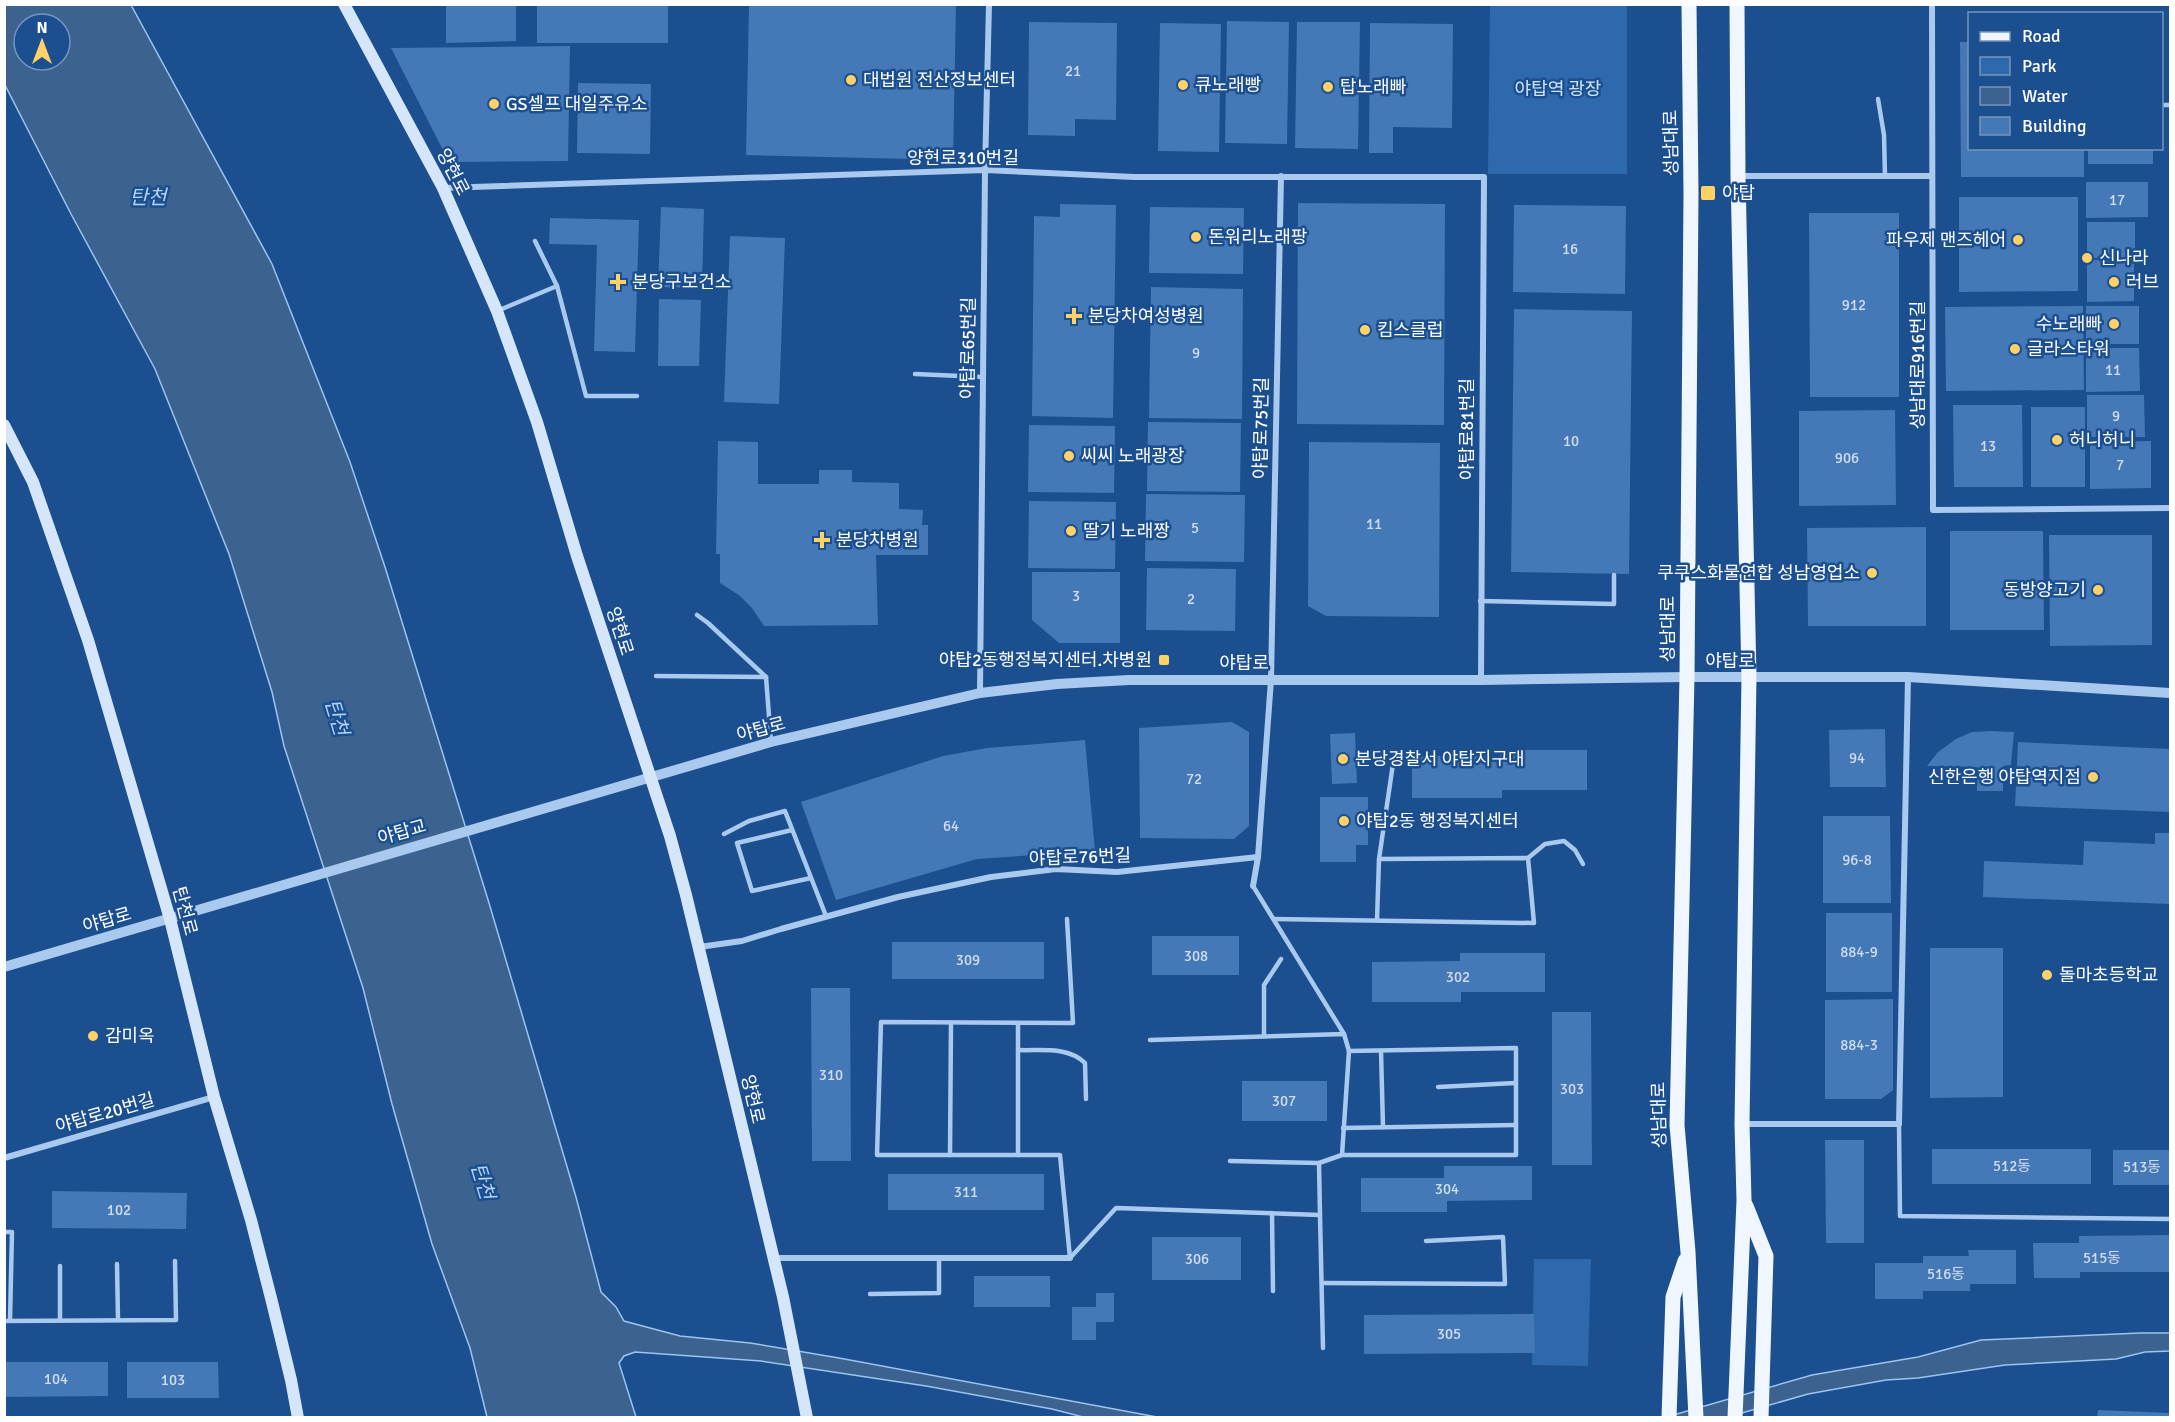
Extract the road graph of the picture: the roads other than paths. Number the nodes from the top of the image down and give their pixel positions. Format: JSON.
{"nodes":[{"id":1,"x":344,"y":4,"type":"edge"},
{"id":2,"x":989,"y":4,"type":"edge"},
{"id":3,"x":1689,"y":4,"type":"edge"},
{"id":4,"x":1737,"y":4,"type":"edge"},
{"id":5,"x":1932,"y":4,"type":"edge"},
{"id":6,"x":1878,"y":99,"type":"dead end"},
{"id":7,"x":985,"y":170,"type":"junction"},
{"id":8,"x":1281,"y":176,"type":"junction"},
{"id":9,"x":1738,"y":176,"type":"junction"},
{"id":10,"x":1885,"y":176,"type":"junction"},
{"id":11,"x":1932,"y":176,"type":"junction"},
{"id":12,"x":1484,"y":177,"type":"joint"},
{"id":13,"x":443,"y":188,"type":"junction"},
{"id":14,"x":536,"y":241,"type":"dead end"},
{"id":15,"x":557,"y":286,"type":"junction"},
{"id":16,"x":497,"y":311,"type":"junction"},
{"id":17,"x":915,"y":374,"type":"dead end"},
{"id":18,"x":983,"y":377,"type":"junction"},
{"id":19,"x":637,"y":396,"type":"dead end"},
{"id":20,"x":4,"y":425,"type":"edge"},
{"id":21,"x":2170,"y":508,"type":"edge"},
{"id":22,"x":1614,"y":575,"type":"dead end"},
{"id":23,"x":1480,"y":601,"type":"junction"},
{"id":24,"x":697,"y":615,"type":"dead end"},
{"id":25,"x":656,"y":676,"type":"dead end"},
{"id":26,"x":766,"y":677,"type":"junction"},
{"id":27,"x":1687,"y":677,"type":"junction"},
{"id":28,"x":1749,"y":677,"type":"junction"},
{"id":29,"x":1908,"y":677,"type":"junction"},
{"id":30,"x":1271,"y":680,"type":"junction"},
{"id":31,"x":1481,"y":680,"type":"junction"},
{"id":32,"x":980,"y":693,"type":"junction"},
{"id":33,"x":2170,"y":693,"type":"edge"},
{"id":34,"x":771,"y":742,"type":"junction"},
{"id":35,"x":1394,"y":757,"type":"dead end"},
{"id":36,"x":649,"y":777,"type":"junction"},
{"id":37,"x":594,"y":793,"type":"joint"},
{"id":38,"x":792,"y":830,"type":"junction"},
{"id":39,"x":724,"y":834,"type":"dead end"},
{"id":40,"x":1258,"y":857,"type":"junction"},
{"id":41,"x":1528,"y":858,"type":"junction"},
{"id":42,"x":1379,"y":859,"type":"junction"},
{"id":43,"x":1583,"y":864,"type":"dead end"},
{"id":44,"x":811,"y":878,"type":"junction"},
{"id":45,"x":1253,"y":886,"type":"joint"},
{"id":46,"x":219,"y":903,"type":"joint"},
{"id":47,"x":826,"y":916,"type":"junction"},
{"id":48,"x":170,"y":919,"type":"junction"},
{"id":49,"x":1066,"y":919,"type":"dead end"},
{"id":50,"x":1274,"y":919,"type":"junction"},
{"id":51,"x":1377,"y":920,"type":"junction"},
{"id":52,"x":698,"y":948,"type":"junction"},
{"id":53,"x":1281,"y":959,"type":"dead end"},
{"id":54,"x":4,"y":967,"type":"edge"},
{"id":55,"x":951,"y":1023,"type":"junction"},
{"id":56,"x":1018,"y":1023,"type":"junction"},
{"id":57,"x":1344,"y":1034,"type":"junction"},
{"id":58,"x":1264,"y":1036,"type":"junction"},
{"id":59,"x":1150,"y":1040,"type":"dead end"},
{"id":60,"x":1018,"y":1050,"type":"junction"},
{"id":61,"x":1349,"y":1051,"type":"junction"},
{"id":62,"x":1381,"y":1051,"type":"junction"},
{"id":63,"x":1515,"y":1083,"type":"junction"},
{"id":64,"x":1438,"y":1087,"type":"dead end"},
{"id":65,"x":214,"y":1097,"type":"junction"},
{"id":66,"x":1086,"y":1099,"type":"dead end"},
{"id":67,"x":1742,"y":1124,"type":"junction"},
{"id":68,"x":1899,"y":1124,"type":"junction"},
{"id":69,"x":1516,"y":1125,"type":"junction"},
{"id":70,"x":1343,"y":1128,"type":"junction"},
{"id":71,"x":1383,"y":1128,"type":"junction"},
{"id":72,"x":950,"y":1155,"type":"junction"},
{"id":73,"x":1018,"y":1155,"type":"junction"},
{"id":74,"x":1342,"y":1155,"type":"junction"},
{"id":75,"x":4,"y":1158,"type":"edge"},
{"id":76,"x":1230,"y":1161,"type":"dead end"},
{"id":77,"x":1319,"y":1164,"type":"junction"},
{"id":78,"x":1744,"y":1200,"type":"junction"},
{"id":79,"x":1272,"y":1213,"type":"junction"},
{"id":80,"x":1320,"y":1215,"type":"junction"},
{"id":81,"x":2170,"y":1219,"type":"edge"},
{"id":82,"x":4,"y":1232,"type":"edge"},
{"id":83,"x":1426,"y":1241,"type":"dead end"},
{"id":84,"x":1688,"y":1252,"type":"junction"},
{"id":85,"x":772,"y":1258,"type":"junction"},
{"id":86,"x":939,"y":1258,"type":"junction"},
{"id":87,"x":1070,"y":1258,"type":"junction"},
{"id":88,"x":175,"y":1261,"type":"dead end"},
{"id":89,"x":117,"y":1264,"type":"dead end"},
{"id":90,"x":60,"y":1266,"type":"dead end"},
{"id":91,"x":1322,"y":1283,"type":"junction"},
{"id":92,"x":1273,"y":1291,"type":"dead end"},
{"id":93,"x":870,"y":1294,"type":"dead end"},
{"id":94,"x":60,"y":1320,"type":"junction"},
{"id":95,"x":118,"y":1320,"type":"junction"},
{"id":96,"x":7,"y":1321,"type":"edge"},
{"id":97,"x":1323,"y":1347,"type":"dead end"},
{"id":98,"x":298,"y":1418,"type":"edge"},
{"id":99,"x":807,"y":1418,"type":"edge"},
{"id":100,"x":1669,"y":1418,"type":"edge"},
{"id":101,"x":1696,"y":1418,"type":"edge"},
{"id":102,"x":1735,"y":1418,"type":"edge"},
{"id":103,"x":1761,"y":1418,"type":"edge"}],
"edges":[{"from":1,"to":13,"type":"main road","name":"양현로"},
{"from":2,"to":7,"type":"street","name":"야탑로65번길"},
{"from":3,"to":27,"type":"main road","name":"성남대로"},
{"from":4,"to":9,"type":"main road"},
{"from":5,"to":11,"type":"street"},
{"from":6,"to":10,"type":"lane"},
{"from":7,"to":8,"type":"street","name":"양현로310번길"},
{"from":7,"to":13,"type":"street","name":"양현로310번길"},
{"from":7,"to":18,"type":"street","name":"야탑로65번길"},
{"from":8,"to":12,"type":"street","name":"양현로310번길"},
{"from":8,"to":30,"type":"street","name":"야탑로75번길"},
{"from":9,"to":10,"type":"street"},
{"from":9,"to":28,"type":"main road"},
{"from":10,"to":11,"type":"street"},
{"from":11,"to":21,"type":"street","name":"성남대로916번길"},
{"from":12,"to":23,"type":"street","name":"야탑로81번길"},
{"from":13,"to":16,"type":"main road","name":"양현로"},
{"from":14,"to":15,"type":"lane"},
{"from":15,"to":16,"type":"lane"},
{"from":15,"to":19,"type":"lane"},
{"from":16,"to":36,"type":"main road","name":"양현로"},
{"from":17,"to":18,"type":"lane"},
{"from":18,"to":32,"type":"street","name":"야탑로65번길"},
{"from":20,"to":48,"type":"main road","name":"탄천로"},
{"from":22,"to":23,"type":"lane"},
{"from":23,"to":31,"type":"street","name":"야탑로81번길"},
{"from":24,"to":26,"type":"lane"},
{"from":25,"to":26,"type":"lane"},
{"from":26,"to":34,"type":"lane"},
{"from":27,"to":28,"type":"street","name":"야탑로"},
{"from":27,"to":31,"type":"street","name":"야탑로"},
{"from":27,"to":84,"type":"main road","name":"성남대로"},
{"from":28,"to":29,"type":"street","name":"야탑로"},
{"from":28,"to":67,"type":"main road"},
{"from":29,"to":33,"type":"street","name":"야탑로"},
{"from":29,"to":68,"type":"street"},
{"from":30,"to":31,"type":"street","name":"야탑로"},
{"from":30,"to":32,"type":"street","name":"야탑로"},
{"from":30,"to":40,"type":"street"},
{"from":32,"to":34,"type":"street","name":"야탑로"},
{"from":34,"to":36,"type":"street","name":"야탑로"},
{"from":35,"to":42,"type":"lane"},
{"from":36,"to":37,"type":"street","name":"야탑로"},
{"from":36,"to":52,"type":"main road","name":"양현로"},
{"from":37,"to":46,"type":"street","name":"야탑교"},
{"from":38,"to":39,"type":"lane"},
{"from":38,"to":44,"type":"lane"},
{"from":38,"to":44,"type":"lane"},
{"from":40,"to":45,"type":"street"},
{"from":40,"to":47,"type":"street","name":"야탑로76번길"},
{"from":41,"to":42,"type":"lane"},
{"from":41,"to":43,"type":"lane"},
{"from":41,"to":51,"type":"lane"},
{"from":42,"to":51,"type":"lane"},
{"from":44,"to":47,"type":"lane"},
{"from":45,"to":50,"type":"lane"},
{"from":46,"to":48,"type":"street","name":"야탑로"},
{"from":47,"to":52,"type":"street","name":"야탑로76번길"},
{"from":48,"to":54,"type":"street","name":"야탑로"},
{"from":48,"to":65,"type":"main road","name":"탄천로"},
{"from":49,"to":56,"type":"lane"},
{"from":50,"to":51,"type":"lane"},
{"from":50,"to":57,"type":"lane"},
{"from":52,"to":85,"type":"main road","name":"양현로"},
{"from":53,"to":58,"type":"lane"},
{"from":55,"to":56,"type":"lane"},
{"from":55,"to":72,"type":"lane"},
{"from":55,"to":72,"type":"lane"},
{"from":56,"to":60,"type":"lane"},
{"from":57,"to":58,"type":"lane"},
{"from":57,"to":61,"type":"lane"},
{"from":58,"to":59,"type":"lane"},
{"from":60,"to":66,"type":"lane"},
{"from":60,"to":73,"type":"lane"},
{"from":61,"to":62,"type":"lane"},
{"from":61,"to":70,"type":"lane"},
{"from":62,"to":63,"type":"lane"},
{"from":62,"to":71,"type":"lane"},
{"from":63,"to":64,"type":"lane"},
{"from":63,"to":69,"type":"lane"},
{"from":65,"to":75,"type":"street","name":"야탑로20번길"},
{"from":65,"to":98,"type":"main road","name":"탄천로"},
{"from":67,"to":68,"type":"street"},
{"from":67,"to":78,"type":"main road"},
{"from":68,"to":81,"type":"lane"},
{"from":69,"to":71,"type":"lane"},
{"from":69,"to":74,"type":"lane"},
{"from":70,"to":71,"type":"lane"},
{"from":70,"to":74,"type":"lane"},
{"from":72,"to":73,"type":"lane"},
{"from":73,"to":87,"type":"lane"},
{"from":74,"to":77,"type":"lane"},
{"from":76,"to":77,"type":"lane"},
{"from":77,"to":80,"type":"lane"},
{"from":78,"to":102,"type":"main road"},
{"from":78,"to":103,"type":"main road"},
{"from":79,"to":80,"type":"lane"},
{"from":79,"to":87,"type":"lane"},
{"from":79,"to":92,"type":"lane"},
{"from":80,"to":91,"type":"lane"},
{"from":82,"to":96,"type":"lane"},
{"from":83,"to":91,"type":"lane"},
{"from":84,"to":100,"type":"main road"},
{"from":84,"to":101,"type":"main road","name":"성남대로"},
{"from":85,"to":86,"type":"street"},
{"from":85,"to":99,"type":"main road","name":"양현로"},
{"from":86,"to":87,"type":"street"},
{"from":86,"to":93,"type":"lane"},
{"from":88,"to":95,"type":"lane"},
{"from":89,"to":95,"type":"lane"},
{"from":90,"to":94,"type":"lane"},
{"from":91,"to":97,"type":"lane"},
{"from":94,"to":95,"type":"lane"},
{"from":94,"to":96,"type":"lane"}]}
